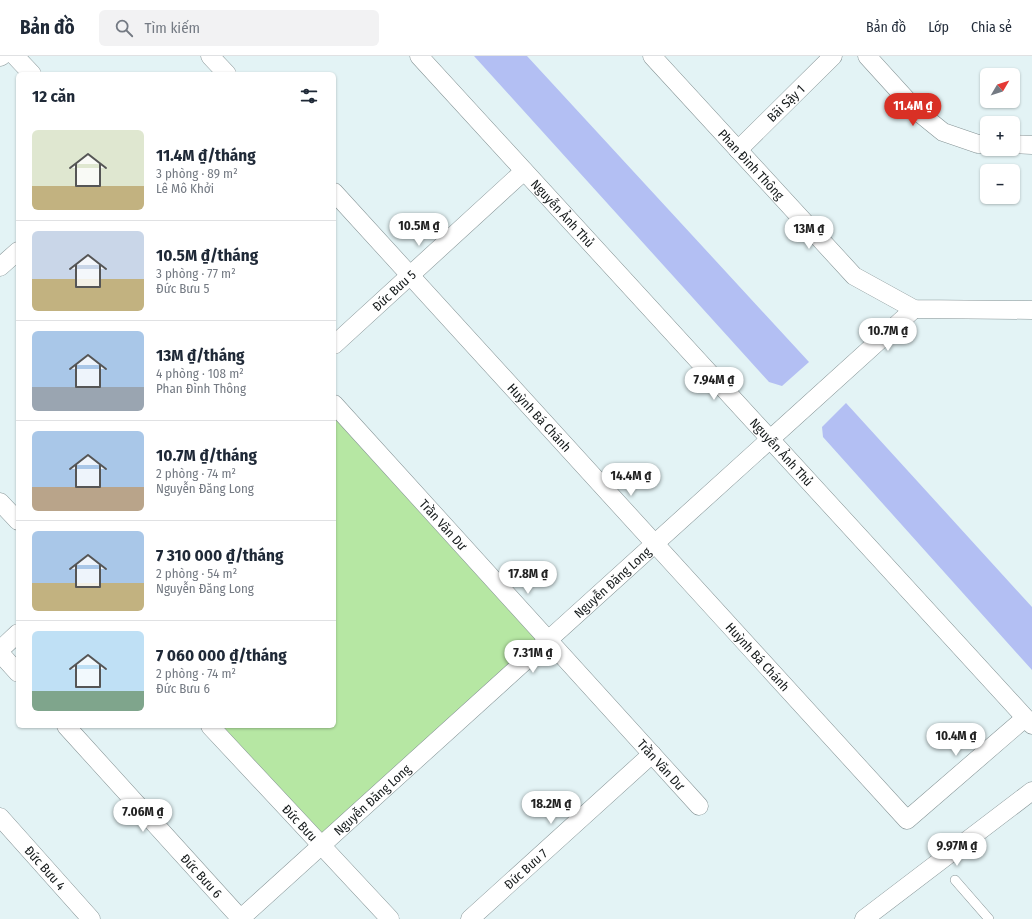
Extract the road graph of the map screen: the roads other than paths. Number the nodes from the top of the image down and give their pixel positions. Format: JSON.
{"nodes":[{"id":1,"x":15,"y":56,"type":"edge"},
{"id":2,"x":210,"y":56,"type":"edge"},
{"id":3,"x":419,"y":56,"type":"edge"},
{"id":4,"x":652,"y":56,"type":"edge"},
{"id":5,"x":833,"y":56,"type":"edge"},
{"id":6,"x":867,"y":56,"type":"edge"},
{"id":7,"x":30,"y":72,"type":"edge"},
{"id":8,"x":225,"y":72,"type":"edge"},
{"id":9,"x":980,"y":144,"type":"edge"},
{"id":10,"x":1020,"y":144,"type":"edge"},
{"id":11,"x":1032,"y":145,"type":"edge"},
{"id":12,"x":738,"y":150,"type":"junction"},
{"id":13,"x":524,"y":171,"type":"junction"},
{"id":14,"x":336,"y":194,"type":"edge"},
{"id":15,"x":16,"y":252,"type":"edge"},
{"id":16,"x":0,"y":267,"type":"edge"},
{"id":17,"x":410,"y":276,"type":"junction"},
{"id":18,"x":914,"y":309,"type":"junction"},
{"id":19,"x":1032,"y":310,"type":"edge"},
{"id":20,"x":336,"y":343,"type":"edge"},
{"id":21,"x":336,"y":406,"type":"edge"},
{"id":22,"x":770,"y":439,"type":"junction"},
{"id":23,"x":0,"y":502,"type":"edge"},
{"id":24,"x":16,"y":519,"type":"edge"},
{"id":25,"x":654,"y":544,"type":"junction"},
{"id":26,"x":16,"y":635,"type":"edge"},
{"id":27,"x":548,"y":640,"type":"junction"},
{"id":28,"x":0,"y":650,"type":"edge"},
{"id":29,"x":0,"y":653,"type":"edge"},
{"id":30,"x":16,"y":671,"type":"edge"},
{"id":31,"x":1029,"y":721,"type":"edge"},
{"id":32,"x":68,"y":728,"type":"edge"},
{"id":33,"x":212,"y":728,"type":"edge"},
{"id":34,"x":652,"y":754,"type":"junction"},
{"id":35,"x":1032,"y":791,"type":"edge"},
{"id":36,"x":699,"y":806,"type":"dead end"},
{"id":37,"x":0,"y":817,"type":"edge"},
{"id":38,"x":321,"y":845,"type":"junction"},
{"id":39,"x":955,"y":880,"type":"dead end"},
{"id":40,"x":91,"y":919,"type":"edge"},
{"id":41,"x":241,"y":919,"type":"edge"},
{"id":42,"x":390,"y":919,"type":"edge"},
{"id":43,"x":470,"y":919,"type":"edge"},
{"id":44,"x":864,"y":919,"type":"edge"},
{"id":45,"x":988,"y":919,"type":"edge"}],
"edges":[{"from":1,"to":7,"type":"street"},
{"from":2,"to":8,"type":"street"},
{"from":3,"to":13,"type":"street","name":"Nguyễn Ảnh Thủ"},
{"from":4,"to":12,"type":"street","name":"Phan Đình Thông"},
{"from":5,"to":12,"type":"street","name":"Bãi Sậy 1"},
{"from":6,"to":9,"type":"street"},
{"from":10,"to":11,"type":"street"},
{"from":12,"to":18,"type":"street","name":"Phan Đình Thông"},
{"from":13,"to":17,"type":"street","name":"Đức Bưu 5"},
{"from":13,"to":22,"type":"street","name":"Nguyễn Ảnh Thủ"},
{"from":14,"to":17,"type":"street","name":"Huỳnh Bá Chánh"},
{"from":15,"to":16,"type":"street"},
{"from":17,"to":20,"type":"street","name":"Đức Bưu 5"},
{"from":17,"to":25,"type":"street","name":"Huỳnh Bá Chánh"},
{"from":18,"to":19,"type":"street","name":"Phan Đình Thông"},
{"from":18,"to":22,"type":"street","name":"Nguyễn Đăng Long"},
{"from":21,"to":27,"type":"street","name":"Trần Văn Dư"},
{"from":22,"to":25,"type":"street","name":"Nguyễn Đăng Long"},
{"from":22,"to":31,"type":"street","name":"Nguyễn Ảnh Thủ"},
{"from":23,"to":24,"type":"street"},
{"from":25,"to":27,"type":"street","name":"Nguyễn Đăng Long"},
{"from":25,"to":31,"type":"street","name":"Huỳnh Bá Chánh"},
{"from":26,"to":28,"type":"street"},
{"from":27,"to":34,"type":"street","name":"Trần Văn Dư"},
{"from":27,"to":38,"type":"street","name":"Nguyễn Đăng Long"},
{"from":29,"to":30,"type":"street"},
{"from":32,"to":41,"type":"street","name":"Đức Bưu 6"},
{"from":33,"to":38,"type":"street","name":"Đức Bưu"},
{"from":34,"to":36,"type":"street","name":"Trần Văn Dư"},
{"from":34,"to":43,"type":"street","name":"Đức Bưu 7"},
{"from":35,"to":44,"type":"street"},
{"from":37,"to":40,"type":"street","name":"Đức Bưu 4"},
{"from":38,"to":41,"type":"street","name":"Nguyễn Đăng Long"},
{"from":38,"to":42,"type":"street","name":"Đức Bưu"},
{"from":39,"to":45,"type":"lane"}]}
